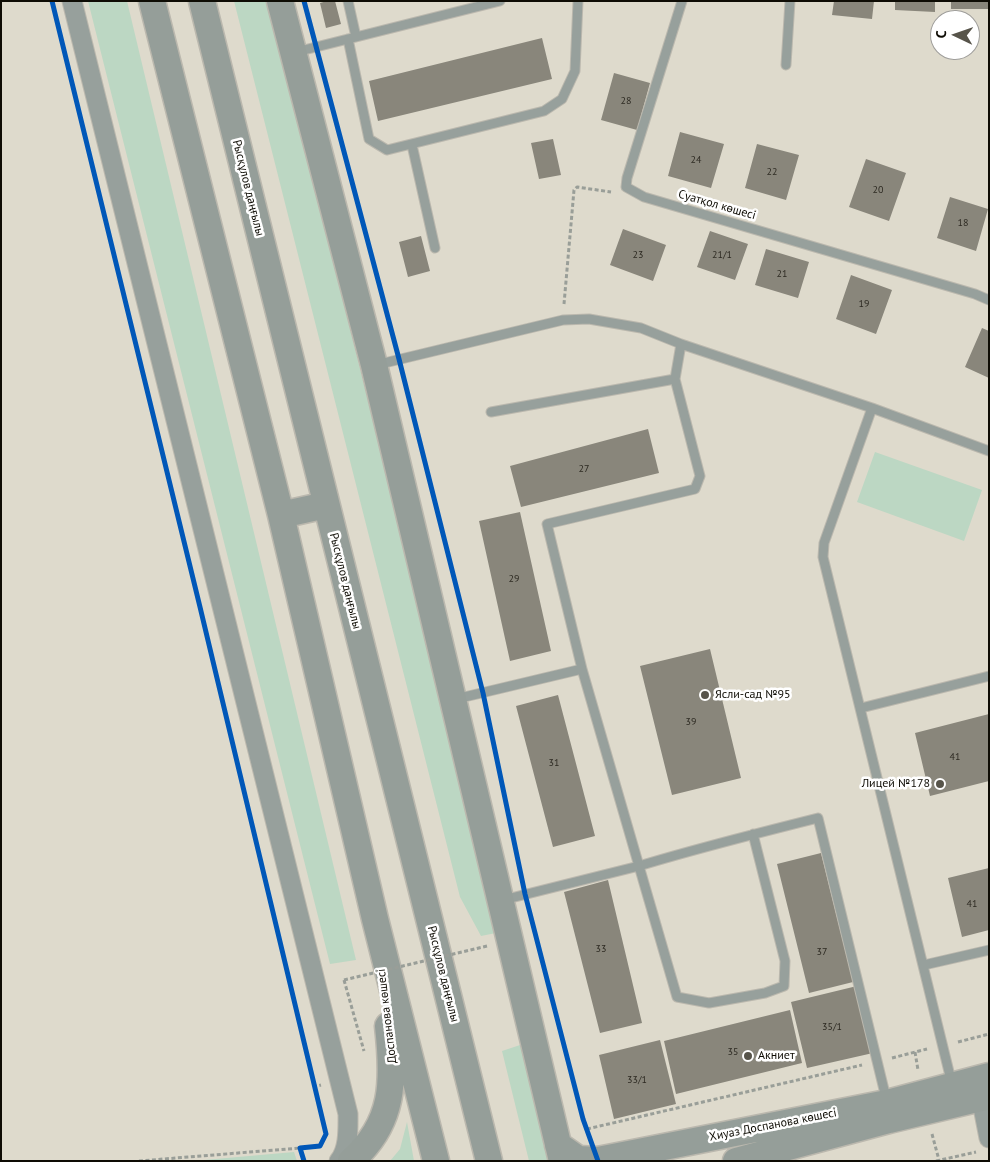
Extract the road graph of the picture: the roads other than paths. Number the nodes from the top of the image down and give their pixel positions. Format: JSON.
{"nodes":[{"id":1,"x":72,"y":1,"type":"edge"},
{"id":2,"x":152,"y":1,"type":"edge"},
{"id":3,"x":202,"y":1,"type":"edge"},
{"id":4,"x":280,"y":1,"type":"edge"},
{"id":5,"x":348,"y":1,"type":"edge"},
{"id":6,"x":500,"y":1,"type":"edge"},
{"id":7,"x":578,"y":1,"type":"edge"},
{"id":8,"x":682,"y":1,"type":"edge"},
{"id":9,"x":790,"y":1,"type":"edge"},
{"id":10,"x":352,"y":38,"type":"junction"},
{"id":11,"x":293,"y":53,"type":"junction"},
{"id":12,"x":786,"y":65,"type":"dead end"},
{"id":13,"x":412,"y":145,"type":"junction"},
{"id":14,"x":435,"y":248,"type":"dead end"},
{"id":15,"x":989,"y":300,"type":"edge"},
{"id":16,"x":681,"y":344,"type":"junction"},
{"id":17,"x":374,"y":365,"type":"junction"},
{"id":18,"x":675,"y":379,"type":"junction"},
{"id":19,"x":872,"y":408,"type":"junction"},
{"id":20,"x":491,"y":412,"type":"dead end"},
{"id":21,"x":989,"y":451,"type":"edge"},
{"id":22,"x":326,"y":505,"type":"junction"},
{"id":23,"x":281,"y":515,"type":"junction"},
{"id":24,"x":582,"y":669,"type":"junction"},
{"id":25,"x":989,"y":676,"type":"edge"},
{"id":26,"x":454,"y":700,"type":"junction"},
{"id":27,"x":861,"y":708,"type":"junction"},
{"id":28,"x":753,"y":834,"type":"junction"},
{"id":29,"x":639,"y":866,"type":"junction"},
{"id":30,"x":502,"y":900,"type":"junction"},
{"id":31,"x":375,"y":919,"type":"junction"},
{"id":32,"x":989,"y":950,"type":"edge"},
{"id":33,"x":924,"y":966,"type":"junction"},
{"id":34,"x":974,"y":1090,"type":"edge"},
{"id":35,"x":888,"y":1111,"type":"junction"},
{"id":36,"x":986,"y":1144,"type":"edge"},
{"id":37,"x":560,"y":1153,"type":"edge"},
{"id":38,"x":598,"y":1160,"type":"edge"},
{"id":39,"x":339,"y":1161,"type":"edge"},
{"id":40,"x":351,"y":1161,"type":"edge"},
{"id":41,"x":436,"y":1161,"type":"edge"},
{"id":42,"x":489,"y":1161,"type":"edge"},
{"id":43,"x":736,"y":1161,"type":"edge"}],
"edges":[{"from":1,"to":39,"type":"street"},
{"from":2,"to":23,"type":"main road"},
{"from":3,"to":22,"type":"main road","name":"Рысқұлов даңғылы"},
{"from":4,"to":11,"type":"main road"},
{"from":5,"to":10,"type":"lane"},
{"from":6,"to":10,"type":"lane"},
{"from":7,"to":13,"type":"lane"},
{"from":8,"to":15,"type":"lane","name":"Суатқол көшесі"},
{"from":9,"to":12,"type":"lane"},
{"from":10,"to":11,"type":"lane"},
{"from":10,"to":13,"type":"lane"},
{"from":11,"to":17,"type":"main road"},
{"from":13,"to":14,"type":"lane"},
{"from":16,"to":17,"type":"lane"},
{"from":16,"to":18,"type":"lane"},
{"from":16,"to":19,"type":"lane"},
{"from":17,"to":26,"type":"main road"},
{"from":18,"to":20,"type":"lane"},
{"from":18,"to":24,"type":"lane"},
{"from":19,"to":21,"type":"lane"},
{"from":19,"to":27,"type":"lane"},
{"from":22,"to":23,"type":"main road"},
{"from":22,"to":42,"type":"main road","name":"Рысқұлов даңғылы"},
{"from":23,"to":31,"type":"main road"},
{"from":24,"to":26,"type":"lane"},
{"from":24,"to":29,"type":"lane"},
{"from":25,"to":27,"type":"lane"},
{"from":26,"to":30,"type":"main road"},
{"from":27,"to":33,"type":"lane"},
{"from":28,"to":29,"type":"lane"},
{"from":28,"to":29,"type":"lane"},
{"from":28,"to":35,"type":"lane"},
{"from":29,"to":30,"type":"lane"},
{"from":30,"to":37,"type":"main road"},
{"from":31,"to":40,"type":"main road","name":"Доспанова көшесі"},
{"from":31,"to":41,"type":"main road"},
{"from":32,"to":33,"type":"lane"},
{"from":33,"to":34,"type":"lane"},
{"from":34,"to":35,"type":"main road","name":"Хиуаз Доспанова көшесі"},
{"from":34,"to":36,"type":"street"},
{"from":35,"to":38,"type":"main road","name":"Хиуаз Доспанова көшесі"},
{"from":35,"to":43,"type":"main road","name":"Хиуаз Доспанова көшесі"},
{"from":37,"to":38,"type":"main road","name":"Хиуаз Доспанова көшесі"}]}
